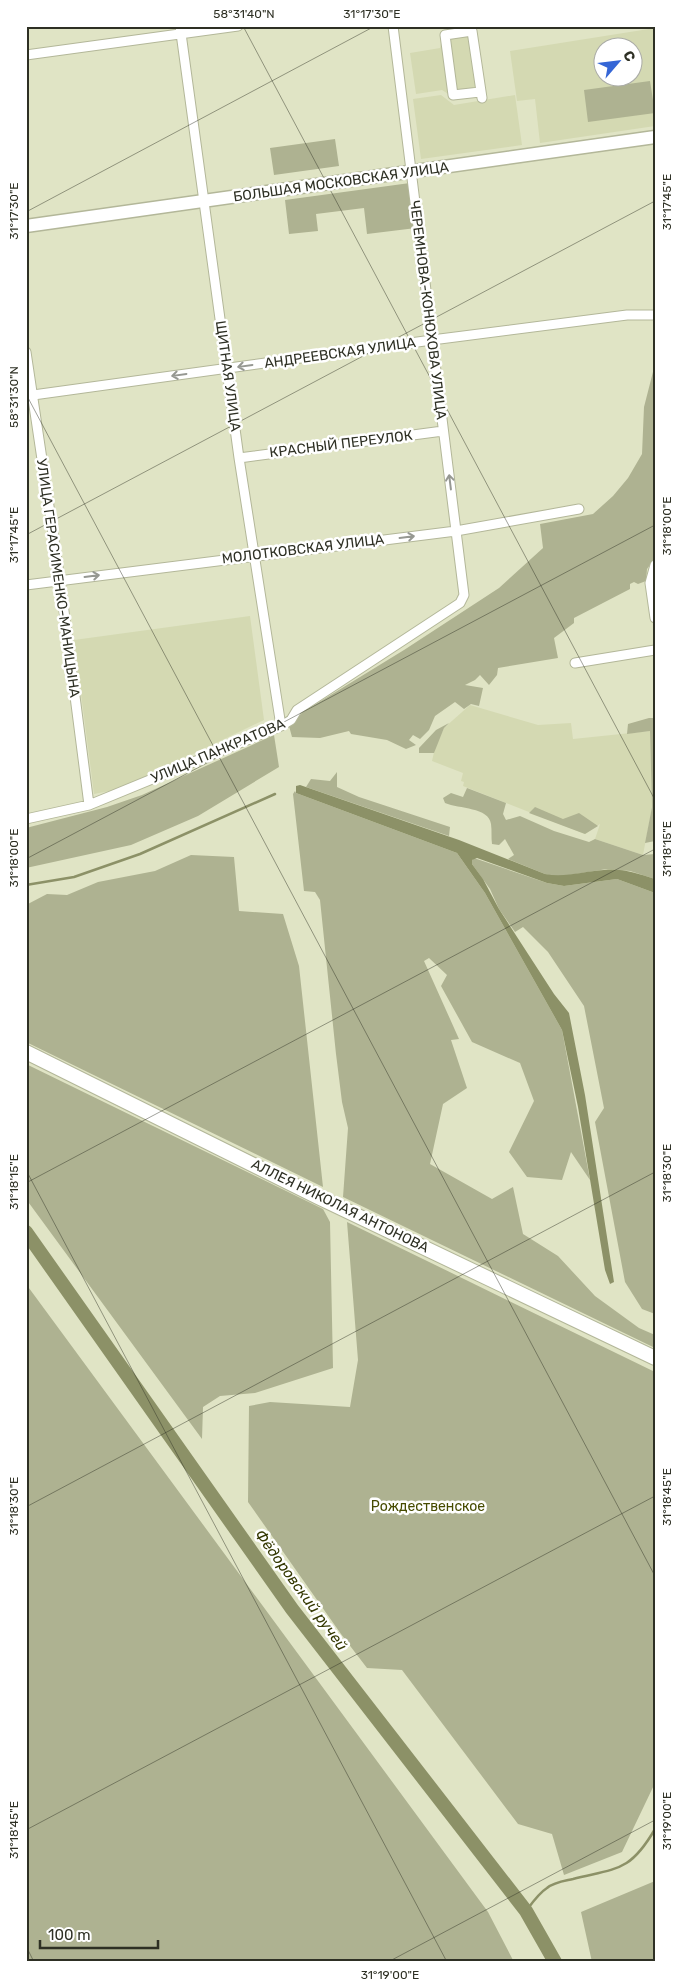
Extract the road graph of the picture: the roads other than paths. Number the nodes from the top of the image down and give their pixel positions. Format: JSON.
{"nodes":[{"id":1,"x":238,"y":26,"type":"edge"},
{"id":2,"x":392,"y":26,"type":"edge"},
{"id":3,"x":181,"y":30,"type":"edge"},
{"id":4,"x":26,"y":55,"type":"edge"},
{"id":5,"x":481,"y":95,"type":"joint"},
{"id":6,"x":655,"y":137,"type":"edge"},
{"id":7,"x":411,"y":172,"type":"junction"},
{"id":8,"x":205,"y":201,"type":"junction"},
{"id":9,"x":26,"y":226,"type":"edge"},
{"id":10,"x":655,"y":315,"type":"edge"},
{"id":11,"x":432,"y":340,"type":"junction"},
{"id":12,"x":26,"y":352,"type":"edge"},
{"id":13,"x":227,"y":369,"type":"junction"},
{"id":14,"x":29,"y":395,"type":"edge"},
{"id":15,"x":443,"y":431,"type":"junction"},
{"id":16,"x":239,"y":458,"type":"junction"},
{"id":17,"x":578,"y":508,"type":"dead end"},
{"id":18,"x":456,"y":530,"type":"junction"},
{"id":19,"x":254,"y":555,"type":"junction"},
{"id":20,"x":655,"y":564,"type":"edge"},
{"id":21,"x":60,"y":580,"type":"junction"},
{"id":22,"x":26,"y":585,"type":"edge"},
{"id":23,"x":464,"y":595,"type":"joint"},
{"id":24,"x":655,"y":618,"type":"edge"},
{"id":25,"x":655,"y":650,"type":"edge"},
{"id":26,"x":575,"y":663,"type":"dead end"},
{"id":27,"x":281,"y":726,"type":"junction"},
{"id":28,"x":89,"y":805,"type":"junction"},
{"id":29,"x":26,"y":819,"type":"edge"},
{"id":30,"x":26,"y":1052,"type":"edge"},
{"id":31,"x":655,"y":1358,"type":"edge"}],
"edges":[{"from":1,"to":3,"type":"street"},
{"from":2,"to":7,"type":"street","name":"ЧЕРЕМНОВА-КОНЮХОВА УЛИЦА"},
{"from":3,"to":4,"type":"street"},
{"from":3,"to":8,"type":"street","name":"ЩИТНАЯ УЛИЦА"},
{"from":5,"to":5,"type":"street"},
{"from":6,"to":7,"type":"main road","name":"БОЛЬШАЯ МОСКОВСКАЯ УЛИЦА"},
{"from":7,"to":8,"type":"main road","name":"БОЛЬШАЯ МОСКОВСКАЯ УЛИЦА"},
{"from":7,"to":11,"type":"street","name":"ЧЕРЕМНОВА-КОНЮХОВА УЛИЦА"},
{"from":8,"to":9,"type":"main road","name":"БОЛЬШАЯ МОСКОВСКАЯ УЛИЦА"},
{"from":8,"to":13,"type":"street","name":"ЩИТНАЯ УЛИЦА"},
{"from":10,"to":11,"type":"street","name":"АНДРЕЕВСКАЯ УЛИЦА"},
{"from":11,"to":13,"type":"street","name":"АНДРЕЕВСКАЯ УЛИЦА","one_way":true},
{"from":11,"to":15,"type":"street","name":"ЧЕРЕМНОВА-КОНЮХОВА УЛИЦА"},
{"from":12,"to":14,"type":"street","name":"УЛИЦА ГЕРАСИМЕНКО-МАНИЦЫНА"},
{"from":13,"to":14,"type":"street","name":"АНДРЕЕВСКАЯ УЛИЦА","one_way":true},
{"from":13,"to":16,"type":"street","name":"ЩИТНАЯ УЛИЦА"},
{"from":14,"to":21,"type":"street","name":"УЛИЦА ГЕРАСИМЕНКО-МАНИЦЫНА"},
{"from":15,"to":16,"type":"street","name":"КРАСНЫЙ ПЕРЕУЛОК"},
{"from":18,"to":15,"type":"street","name":"ЧЕРЕМНОВА-КОНЮХОВА УЛИЦА","one_way":true},
{"from":16,"to":19,"type":"street","name":"ЩИТНАЯ УЛИЦА"},
{"from":17,"to":18,"type":"street","name":"МОЛОТКОВСКАЯ УЛИЦА"},
{"from":19,"to":18,"type":"street","name":"МОЛОТКОВСКАЯ УЛИЦА","one_way":true},
{"from":18,"to":23,"type":"street","name":"ЧЕРЕМНОВА-КОНЮХОВА УЛИЦА"},
{"from":21,"to":19,"type":"street","name":"МОЛОТКОВСКАЯ УЛИЦА","one_way":true},
{"from":19,"to":27,"type":"street","name":"ЩИТНАЯ УЛИЦА"},
{"from":20,"to":24,"type":"street"},
{"from":21,"to":22,"type":"street","name":"МОЛОТКОВСКАЯ УЛИЦА"},
{"from":21,"to":28,"type":"street","name":"УЛИЦА ГЕРАСИМЕНКО-МАНИЦЫНА"},
{"from":23,"to":27,"type":"street","name":"УЛИЦА ПАНКРАТОВА"},
{"from":25,"to":26,"type":"street"},
{"from":27,"to":28,"type":"street","name":"УЛИЦА ПАНКРАТОВА"},
{"from":28,"to":29,"type":"street","name":"УЛИЦА ПАНКРАТОВА"},
{"from":30,"to":31,"type":"main road","name":"АЛЛЕЯ НИКОЛАЯ АНТОНОВА"}]}
